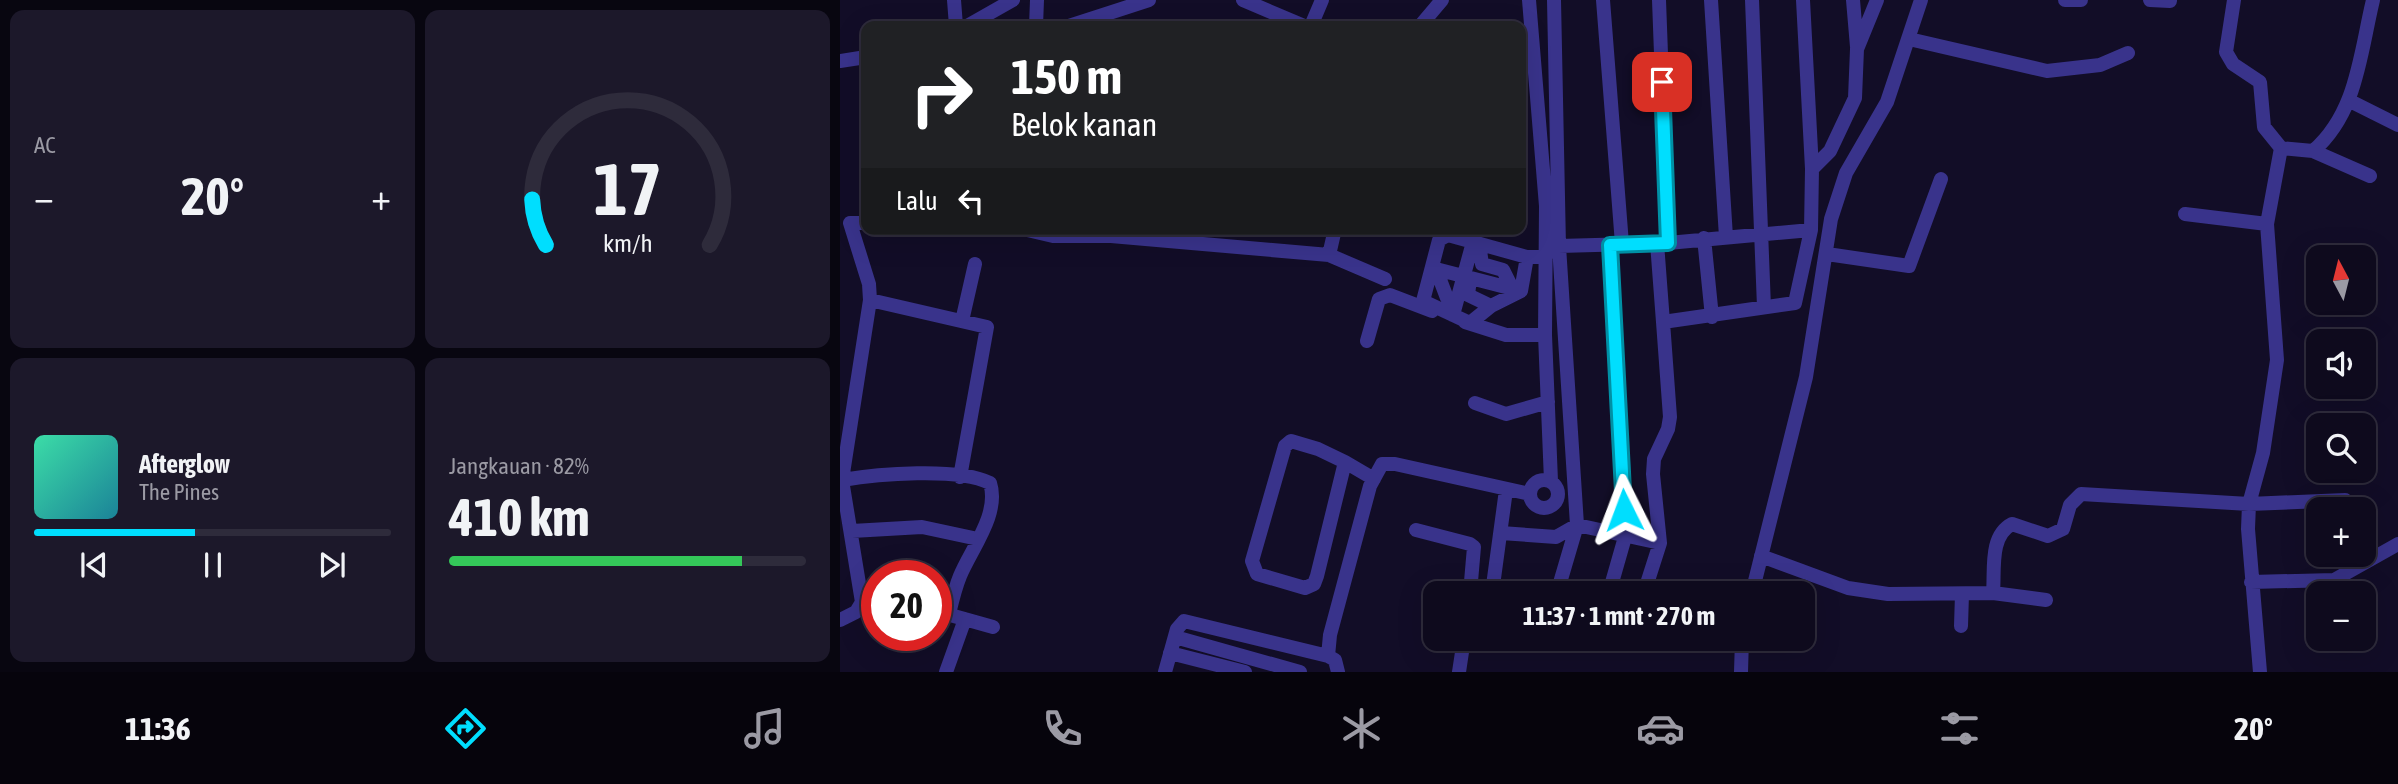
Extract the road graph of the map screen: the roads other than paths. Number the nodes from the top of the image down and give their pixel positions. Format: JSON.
{"nodes":[{"id":1,"x":954,"y":0,"type":"edge"},
{"id":2,"x":1013,"y":0,"type":"edge"},
{"id":3,"x":1037,"y":0,"type":"edge"},
{"id":4,"x":1149,"y":0,"type":"edge"},
{"id":5,"x":1243,"y":0,"type":"edge"},
{"id":6,"x":1322,"y":0,"type":"edge"},
{"id":7,"x":1442,"y":0,"type":"edge"},
{"id":8,"x":1529,"y":0,"type":"edge"},
{"id":9,"x":1554,"y":0,"type":"edge"},
{"id":10,"x":1603,"y":0,"type":"edge"},
{"id":11,"x":1659,"y":0,"type":"edge"},
{"id":12,"x":1711,"y":0,"type":"edge"},
{"id":13,"x":1752,"y":0,"type":"edge"},
{"id":14,"x":1803,"y":0,"type":"edge"},
{"id":15,"x":1853,"y":0,"type":"edge"},
{"id":16,"x":1877,"y":0,"type":"edge"},
{"id":17,"x":1921,"y":0,"type":"edge"},
{"id":18,"x":2065,"y":0,"type":"edge"},
{"id":19,"x":2081,"y":0,"type":"edge"},
{"id":20,"x":2150,"y":0,"type":"edge"},
{"id":21,"x":2234,"y":0,"type":"edge"},
{"id":22,"x":2373,"y":0,"type":"edge"},
{"id":23,"x":2170,"y":1,"type":"edge"},
{"id":24,"x":956,"y":21,"type":"edge"},
{"id":25,"x":976,"y":21,"type":"edge"},
{"id":26,"x":1036,"y":21,"type":"edge"},
{"id":27,"x":1084,"y":21,"type":"edge"},
{"id":28,"x":1292,"y":21,"type":"edge"},
{"id":29,"x":1313,"y":21,"type":"edge"},
{"id":30,"x":1424,"y":21,"type":"edge"},
{"id":31,"x":1909,"y":39,"type":"junction"},
{"id":32,"x":1857,"y":48,"type":"junction"},
{"id":33,"x":2128,"y":53,"type":"dead end"},
{"id":34,"x":861,"y":58,"type":"edge"},
{"id":35,"x":840,"y":61,"type":"edge"},
{"id":36,"x":2350,"y":101,"type":"junction"},
{"id":37,"x":2398,"y":125,"type":"edge"},
{"id":38,"x":2281,"y":148,"type":"junction"},
{"id":39,"x":2313,"y":151,"type":"junction"},
{"id":40,"x":1812,"y":169,"type":"junction"},
{"id":41,"x":2370,"y":176,"type":"dead end"},
{"id":42,"x":1941,"y":179,"type":"dead end"},
{"id":43,"x":2185,"y":214,"type":"dead end"},
{"id":44,"x":845,"y":221,"type":"edge"},
{"id":45,"x":2267,"y":224,"type":"junction"},
{"id":46,"x":1811,"y":230,"type":"junction"},
{"id":47,"x":1762,"y":234,"type":"junction"},
{"id":48,"x":1049,"y":235,"type":"edge"},
{"id":49,"x":1225,"y":235,"type":"edge"},
{"id":50,"x":1334,"y":235,"type":"edge"},
{"id":51,"x":1726,"y":237,"type":"junction"},
{"id":52,"x":1704,"y":238,"type":"junction"},
{"id":53,"x":1476,"y":243,"type":"junction"},
{"id":54,"x":1662,"y":243,"type":"junction"},
{"id":55,"x":1224,"y":245,"type":"junction"},
{"id":56,"x":1616,"y":245,"type":"junction"},
{"id":57,"x":1559,"y":246,"type":"junction"},
{"id":58,"x":1827,"y":254,"type":"junction"},
{"id":59,"x":1329,"y":255,"type":"junction"},
{"id":60,"x":1527,"y":257,"type":"junction"},
{"id":61,"x":1546,"y":257,"type":"junction"},
{"id":62,"x":975,"y":264,"type":"dead end"},
{"id":63,"x":1431,"y":274,"type":"junction"},
{"id":64,"x":1467,"y":276,"type":"junction"},
{"id":65,"x":1385,"y":279,"type":"dead end"},
{"id":66,"x":1516,"y":289,"type":"junction"},
{"id":67,"x":870,"y":300,"type":"junction"},
{"id":68,"x":1491,"y":306,"type":"junction"},
{"id":69,"x":1459,"y":307,"type":"junction"},
{"id":70,"x":1764,"y":307,"type":"junction"},
{"id":71,"x":1712,"y":317,"type":"junction"},
{"id":72,"x":961,"y":321,"type":"junction"},
{"id":73,"x":1664,"y":322,"type":"junction"},
{"id":74,"x":1545,"y":335,"type":"junction"},
{"id":75,"x":1367,"y":341,"type":"dead end"},
{"id":76,"x":1548,"y":402,"type":"junction"},
{"id":77,"x":1475,"y":403,"type":"dead end"},
{"id":78,"x":1345,"y":462,"type":"junction"},
{"id":79,"x":961,"y":477,"type":"junction"},
{"id":80,"x":1374,"y":479,"type":"junction"},
{"id":81,"x":842,"y":480,"type":"junction"},
{"id":82,"x":1551,"y":481,"type":"junction"},
{"id":83,"x":1506,"y":491,"type":"junction"},
{"id":84,"x":1530,"y":494,"type":"junction"},
{"id":85,"x":2306,"y":502,"type":"edge"},
{"id":86,"x":2249,"y":505,"type":"junction"},
{"id":87,"x":1577,"y":525,"type":"junction"},
{"id":88,"x":1416,"y":530,"type":"dead end"},
{"id":89,"x":852,"y":531,"type":"junction"},
{"id":90,"x":1501,"y":533,"type":"junction"},
{"id":91,"x":1625,"y":537,"type":"junction"},
{"id":92,"x":978,"y":539,"type":"junction"},
{"id":93,"x":1661,"y":543,"type":"junction"},
{"id":94,"x":2398,"y":544,"type":"edge"},
{"id":95,"x":1761,"y":556,"type":"junction"},
{"id":96,"x":2351,"y":567,"type":"edge"},
{"id":97,"x":2351,"y":571,"type":"junction"},
{"id":98,"x":1471,"y":581,"type":"edge"},
{"id":99,"x":1493,"y":581,"type":"edge"},
{"id":100,"x":1561,"y":581,"type":"edge"},
{"id":101,"x":1612,"y":581,"type":"edge"},
{"id":102,"x":1648,"y":581,"type":"edge"},
{"id":103,"x":1755,"y":581,"type":"edge"},
{"id":104,"x":2251,"y":582,"type":"junction"},
{"id":105,"x":952,"y":591,"type":"edge"},
{"id":106,"x":1993,"y":593,"type":"junction"},
{"id":107,"x":1962,"y":594,"type":"junction"},
{"id":108,"x":2046,"y":600,"type":"dead end"},
{"id":109,"x":861,"y":606,"type":"joint"},
{"id":110,"x":952,"y":615,"type":"edge"},
{"id":111,"x":965,"y":619,"type":"junction"},
{"id":112,"x":840,"y":620,"type":"edge"},
{"id":113,"x":1961,"y":626,"type":"dead end"},
{"id":114,"x":993,"y":627,"type":"dead end"},
{"id":115,"x":1175,"y":637,"type":"junction"},
{"id":116,"x":1462,"y":651,"type":"edge"},
{"id":117,"x":1742,"y":651,"type":"edge"},
{"id":118,"x":1170,"y":653,"type":"junction"},
{"id":119,"x":1328,"y":656,"type":"junction"},
{"id":120,"x":946,"y":672,"type":"edge"},
{"id":121,"x":1165,"y":672,"type":"edge"},
{"id":122,"x":1245,"y":672,"type":"edge"},
{"id":123,"x":1300,"y":672,"type":"edge"},
{"id":124,"x":1338,"y":672,"type":"edge"},
{"id":125,"x":1459,"y":672,"type":"edge"},
{"id":126,"x":1741,"y":672,"type":"edge"},
{"id":127,"x":2260,"y":672,"type":"edge"}],
"edges":[{"from":1,"to":24,"type":"street"},
{"from":2,"to":25,"type":"street"},
{"from":3,"to":26,"type":"street"},
{"from":4,"to":27,"type":"street"},
{"from":5,"to":28,"type":"street"},
{"from":6,"to":29,"type":"street"},
{"from":7,"to":30,"type":"street"},
{"from":8,"to":61,"type":"street"},
{"from":9,"to":57,"type":"street"},
{"from":10,"to":56,"type":"street"},
{"from":11,"to":54,"type":"street"},
{"from":12,"to":51,"type":"street"},
{"from":13,"to":47,"type":"street"},
{"from":14,"to":40,"type":"street"},
{"from":15,"to":32,"type":"street"},
{"from":16,"to":32,"type":"street"},
{"from":17,"to":31,"type":"street"},
{"from":18,"to":19,"type":"street"},
{"from":20,"to":23,"type":"street"},
{"from":21,"to":38,"type":"street"},
{"from":22,"to":36,"type":"street"},
{"from":31,"to":33,"type":"street"},
{"from":31,"to":58,"type":"street"},
{"from":32,"to":40,"type":"street"},
{"from":34,"to":35,"type":"street"},
{"from":36,"to":37,"type":"street"},
{"from":36,"to":39,"type":"street"},
{"from":38,"to":39,"type":"street"},
{"from":38,"to":45,"type":"street"},
{"from":39,"to":41,"type":"street"},
{"from":40,"to":46,"type":"street"},
{"from":42,"to":58,"type":"street"},
{"from":43,"to":45,"type":"street"},
{"from":44,"to":67,"type":"street"},
{"from":45,"to":86,"type":"street"},
{"from":46,"to":47,"type":"street"},
{"from":46,"to":70,"type":"street"},
{"from":47,"to":51,"type":"street"},
{"from":47,"to":70,"type":"street"},
{"from":48,"to":55,"type":"street"},
{"from":49,"to":55,"type":"street"},
{"from":50,"to":59,"type":"street"},
{"from":51,"to":52,"type":"street"},
{"from":52,"to":54,"type":"street"},
{"from":52,"to":71,"type":"street"},
{"from":53,"to":60,"type":"street"},
{"from":53,"to":63,"type":"street"},
{"from":53,"to":64,"type":"street"},
{"from":53,"to":66,"type":"street"},
{"from":54,"to":56,"type":"street"},
{"from":54,"to":73,"type":"street"},
{"from":55,"to":59,"type":"street"},
{"from":56,"to":57,"type":"street"},
{"from":56,"to":91,"type":"street"},
{"from":57,"to":87,"type":"street"},
{"from":58,"to":95,"type":"street"},
{"from":59,"to":65,"type":"street"},
{"from":60,"to":61,"type":"street"},
{"from":60,"to":66,"type":"street"},
{"from":61,"to":74,"type":"street"},
{"from":62,"to":72,"type":"street"},
{"from":63,"to":64,"type":"street"},
{"from":63,"to":69,"type":"street"},
{"from":63,"to":69,"type":"street"},
{"from":64,"to":66,"type":"street"},
{"from":64,"to":69,"type":"street"},
{"from":66,"to":68,"type":"street"},
{"from":67,"to":72,"type":"street"},
{"from":67,"to":81,"type":"street"},
{"from":68,"to":69,"type":"street"},
{"from":68,"to":69,"type":"street"},
{"from":70,"to":71,"type":"street"},
{"from":71,"to":73,"type":"street"},
{"from":72,"to":79,"type":"street"},
{"from":73,"to":93,"type":"street"},
{"from":74,"to":75,"type":"street"},
{"from":74,"to":76,"type":"street"},
{"from":76,"to":77,"type":"street"},
{"from":76,"to":82,"type":"street"},
{"from":78,"to":78,"type":"street"},
{"from":78,"to":80,"type":"street"},
{"from":79,"to":81,"type":"street"},
{"from":79,"to":92,"type":"street"},
{"from":80,"to":83,"type":"street"},
{"from":80,"to":119,"type":"street"},
{"from":81,"to":89,"type":"street"},
{"from":82,"to":84,"type":"street"},
{"from":82,"to":84,"type":"street"},
{"from":83,"to":84,"type":"street"},
{"from":83,"to":90,"type":"street"},
{"from":85,"to":86,"type":"street"},
{"from":86,"to":104,"type":"street"},
{"from":86,"to":106,"type":"street"},
{"from":87,"to":90,"type":"street"},
{"from":87,"to":91,"type":"street"},
{"from":87,"to":100,"type":"street"},
{"from":88,"to":98,"type":"street"},
{"from":89,"to":92,"type":"street"},
{"from":89,"to":109,"type":"street"},
{"from":90,"to":99,"type":"street"},
{"from":91,"to":93,"type":"street"},
{"from":91,"to":101,"type":"street"},
{"from":92,"to":105,"type":"street"},
{"from":93,"to":102,"type":"street"},
{"from":94,"to":97,"type":"street"},
{"from":95,"to":103,"type":"street"},
{"from":95,"to":107,"type":"street"},
{"from":96,"to":97,"type":"street"},
{"from":97,"to":104,"type":"street"},
{"from":104,"to":127,"type":"street"},
{"from":106,"to":107,"type":"street"},
{"from":106,"to":108,"type":"street"},
{"from":107,"to":113,"type":"street"},
{"from":109,"to":112,"type":"street"},
{"from":110,"to":111,"type":"street"},
{"from":111,"to":114,"type":"street"},
{"from":111,"to":120,"type":"street"},
{"from":115,"to":118,"type":"street"},
{"from":115,"to":119,"type":"street"},
{"from":115,"to":123,"type":"street"},
{"from":116,"to":125,"type":"street"},
{"from":117,"to":126,"type":"street"},
{"from":118,"to":121,"type":"street"},
{"from":118,"to":122,"type":"street"},
{"from":119,"to":124,"type":"street"}]}
